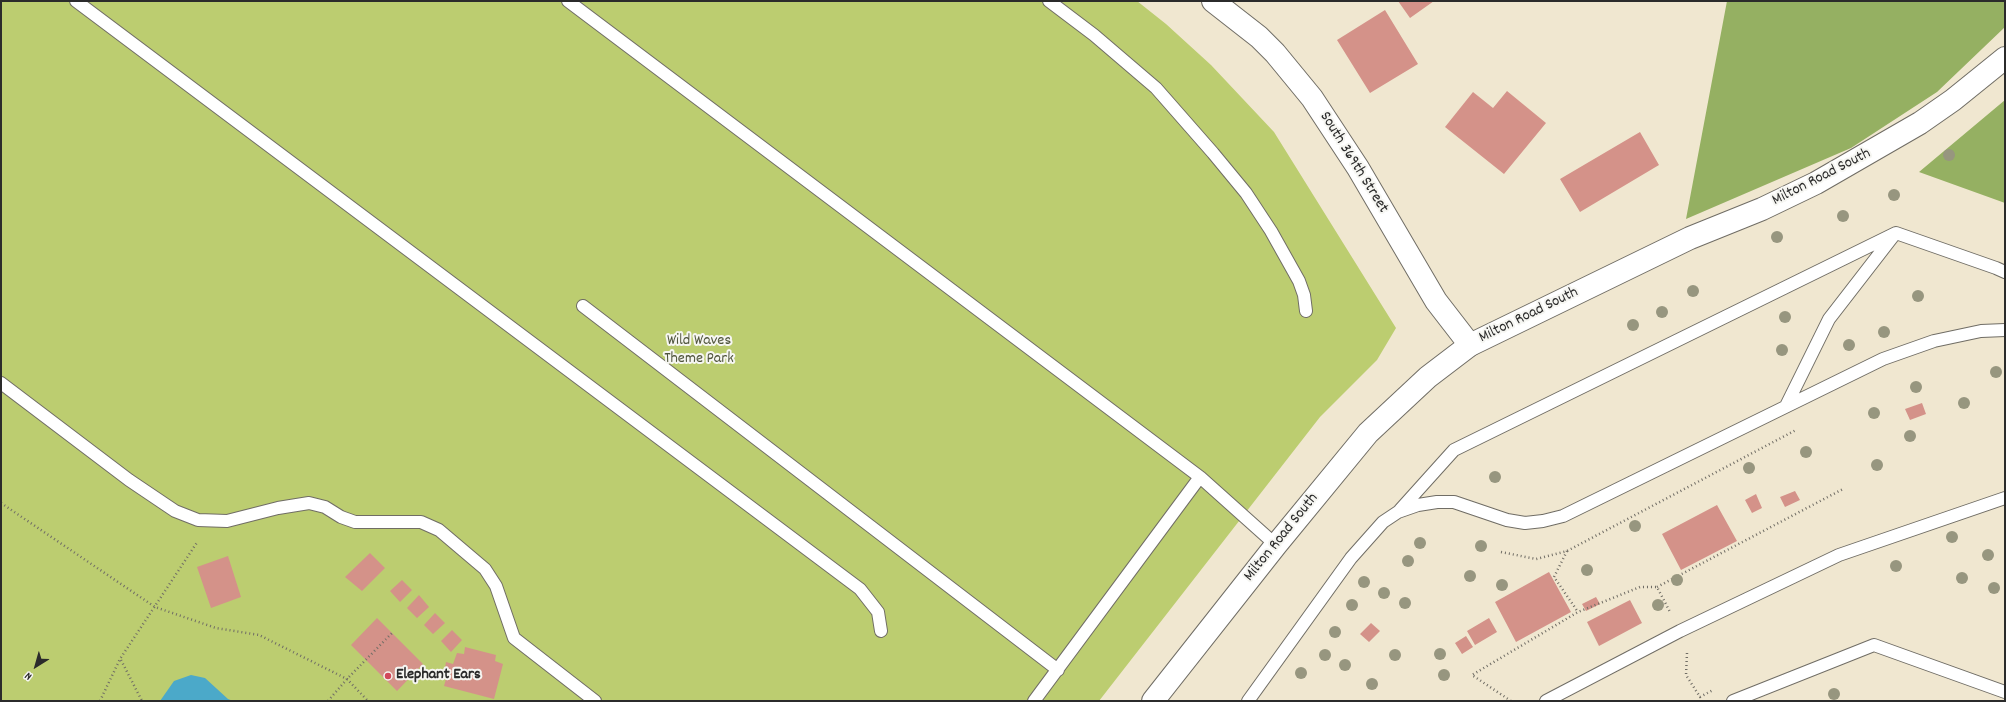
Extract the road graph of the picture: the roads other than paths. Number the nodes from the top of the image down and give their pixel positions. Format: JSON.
{"nodes":[{"id":1,"x":76,"y":1,"type":"edge"},
{"id":2,"x":568,"y":1,"type":"edge"},
{"id":3,"x":1049,"y":1,"type":"edge"},
{"id":4,"x":1213,"y":1,"type":"edge"},
{"id":5,"x":2005,"y":58,"type":"edge"},
{"id":6,"x":1896,"y":233,"type":"junction"},
{"id":7,"x":2005,"y":272,"type":"edge"},
{"id":8,"x":583,"y":306,"type":"dead end"},
{"id":9,"x":1306,"y":311,"type":"dead end"},
{"id":10,"x":2005,"y":330,"type":"edge"},
{"id":11,"x":1470,"y":345,"type":"junction"},
{"id":12,"x":1,"y":383,"type":"edge"},
{"id":13,"x":1786,"y":406,"type":"junction"},
{"id":14,"x":1200,"y":477,"type":"junction"},
{"id":15,"x":2005,"y":498,"type":"edge"},
{"id":16,"x":1398,"y":512,"type":"junction"},
{"id":17,"x":1276,"y":545,"type":"junction"},
{"id":18,"x":881,"y":631,"type":"dead end"},
{"id":19,"x":1058,"y":670,"type":"junction"},
{"id":20,"x":2005,"y":692,"type":"edge"},
{"id":21,"x":595,"y":701,"type":"edge"},
{"id":22,"x":1034,"y":701,"type":"edge"},
{"id":23,"x":1153,"y":701,"type":"edge"},
{"id":24,"x":1248,"y":701,"type":"edge"},
{"id":25,"x":1546,"y":701,"type":"edge"},
{"id":26,"x":1733,"y":701,"type":"edge"}],
"edges":[{"from":1,"to":18,"type":"lane"},
{"from":2,"to":14,"type":"lane"},
{"from":3,"to":9,"type":"lane"},
{"from":4,"to":11,"type":"street","name":"South 369th Street"},
{"from":5,"to":11,"type":"street","name":"Milton Road South"},
{"from":6,"to":7,"type":"lane"},
{"from":6,"to":13,"type":"lane"},
{"from":6,"to":16,"type":"lane"},
{"from":8,"to":19,"type":"lane"},
{"from":10,"to":13,"type":"lane"},
{"from":11,"to":17,"type":"street","name":"Milton Road South"},
{"from":12,"to":21,"type":"lane"},
{"from":13,"to":16,"type":"lane"},
{"from":14,"to":17,"type":"lane"},
{"from":14,"to":19,"type":"lane"},
{"from":15,"to":25,"type":"lane"},
{"from":16,"to":24,"type":"lane"},
{"from":17,"to":23,"type":"street","name":"Milton Road South"},
{"from":19,"to":22,"type":"lane"},
{"from":20,"to":26,"type":"lane"}]}
